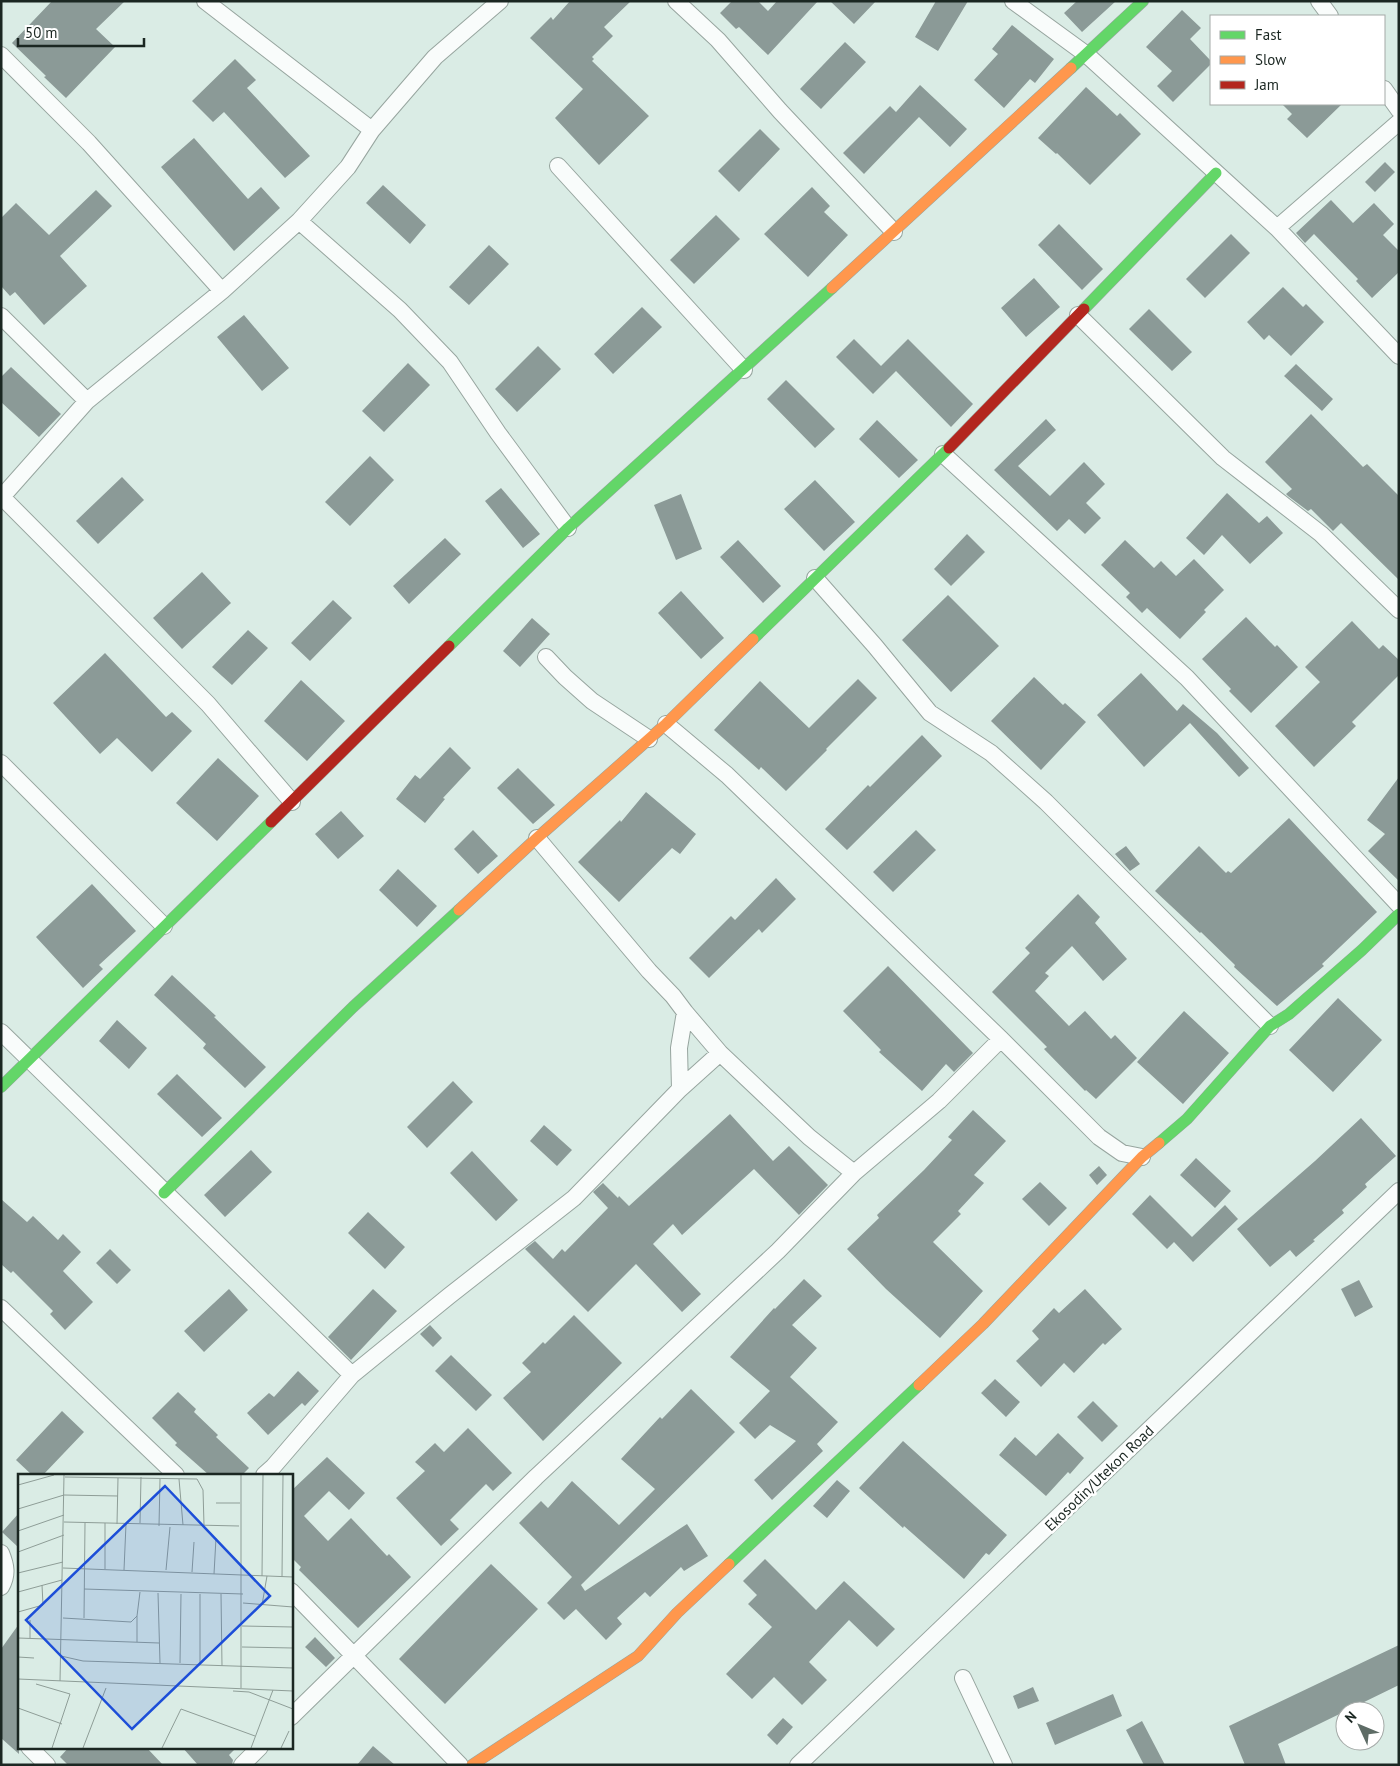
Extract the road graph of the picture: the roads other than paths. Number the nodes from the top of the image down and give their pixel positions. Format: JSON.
{"nodes":[{"id":1,"x":205,"y":1,"type":"edge"},
{"id":2,"x":500,"y":1,"type":"edge"},
{"id":3,"x":676,"y":1,"type":"edge"},
{"id":4,"x":1013,"y":1,"type":"edge"},
{"id":5,"x":1143,"y":1,"type":"edge"},
{"id":6,"x":1319,"y":1,"type":"edge"},
{"id":7,"x":1329,"y":15,"type":"edge"},
{"id":8,"x":1087,"y":55,"type":"junction"},
{"id":9,"x":1,"y":56,"type":"edge"},
{"id":10,"x":1385,"y":90,"type":"edge"},
{"id":11,"x":1399,"y":110,"type":"edge"},
{"id":12,"x":1399,"y":122,"type":"edge"},
{"id":13,"x":372,"y":130,"type":"junction"},
{"id":14,"x":558,"y":166,"type":"dead end"},
{"id":15,"x":1216,"y":173,"type":"junction"},
{"id":16,"x":299,"y":221,"type":"junction"},
{"id":17,"x":1277,"y":228,"type":"junction"},
{"id":18,"x":894,"y":232,"type":"junction"},
{"id":19,"x":222,"y":291,"type":"junction"},
{"id":20,"x":1078,"y":315,"type":"junction"},
{"id":21,"x":1,"y":316,"type":"edge"},
{"id":22,"x":1399,"y":356,"type":"edge"},
{"id":23,"x":744,"y":370,"type":"junction"},
{"id":24,"x":87,"y":401,"type":"junction"},
{"id":25,"x":943,"y":454,"type":"junction"},
{"id":26,"x":2,"y":498,"type":"edge"},
{"id":27,"x":568,"y":528,"type":"junction"},
{"id":28,"x":815,"y":578,"type":"junction"},
{"id":29,"x":1399,"y":610,"type":"edge"},
{"id":30,"x":546,"y":657,"type":"dead end"},
{"id":31,"x":666,"y":724,"type":"junction"},
{"id":32,"x":650,"y":739,"type":"junction"},
{"id":33,"x":1,"y":762,"type":"edge"},
{"id":34,"x":292,"y":802,"type":"junction"},
{"id":35,"x":537,"y":838,"type":"junction"},
{"id":36,"x":1399,"y":905,"type":"edge"},
{"id":37,"x":1399,"y":914,"type":"edge"},
{"id":38,"x":164,"y":926,"type":"junction"},
{"id":39,"x":685,"y":1012,"type":"junction"},
{"id":40,"x":1270,"y":1026,"type":"junction"},
{"id":41,"x":1,"y":1032,"type":"edge"},
{"id":42,"x":1001,"y":1039,"type":"junction"},
{"id":43,"x":720,"y":1053,"type":"junction"},
{"id":44,"x":28,"y":1059,"type":"junction"},
{"id":45,"x":1,"y":1086,"type":"edge"},
{"id":46,"x":680,"y":1089,"type":"junction"},
{"id":47,"x":1142,"y":1157,"type":"junction"},
{"id":48,"x":854,"y":1173,"type":"junction"},
{"id":49,"x":1399,"y":1192,"type":"edge"},
{"id":50,"x":164,"y":1193,"type":"junction"},
{"id":51,"x":1,"y":1308,"type":"edge"},
{"id":52,"x":352,"y":1375,"type":"junction"},
{"id":53,"x":175,"y":1474,"type":"edge"},
{"id":54,"x":265,"y":1474,"type":"edge"},
{"id":55,"x":1,"y":1553,"type":"edge"},
{"id":56,"x":1,"y":1587,"type":"edge"},
{"id":57,"x":292,"y":1592,"type":"edge"},
{"id":58,"x":354,"y":1657,"type":"junction"},
{"id":59,"x":963,"y":1678,"type":"dead end"},
{"id":60,"x":292,"y":1716,"type":"edge"},
{"id":61,"x":30,"y":1748,"type":"edge"},
{"id":62,"x":259,"y":1748,"type":"edge"},
{"id":63,"x":47,"y":1765,"type":"edge"},
{"id":64,"x":242,"y":1765,"type":"edge"},
{"id":65,"x":460,"y":1765,"type":"edge"},
{"id":66,"x":472,"y":1765,"type":"edge"},
{"id":67,"x":798,"y":1765,"type":"edge"},
{"id":68,"x":1004,"y":1765,"type":"edge"}],
"edges":[{"from":1,"to":13,"type":"street"},
{"from":2,"to":13,"type":"street"},
{"from":3,"to":18,"type":"street"},
{"from":4,"to":8,"type":"street"},
{"from":5,"to":8,"type":"street"},
{"from":6,"to":7,"type":"street"},
{"from":8,"to":15,"type":"street"},
{"from":8,"to":18,"type":"street"},
{"from":9,"to":19,"type":"street"},
{"from":10,"to":11,"type":"street"},
{"from":12,"to":17,"type":"street"},
{"from":13,"to":16,"type":"street"},
{"from":14,"to":23,"type":"street"},
{"from":15,"to":17,"type":"street"},
{"from":15,"to":20,"type":"street"},
{"from":16,"to":19,"type":"street"},
{"from":16,"to":27,"type":"street"},
{"from":17,"to":22,"type":"street"},
{"from":18,"to":23,"type":"street"},
{"from":19,"to":24,"type":"street"},
{"from":20,"to":25,"type":"street"},
{"from":20,"to":29,"type":"street"},
{"from":21,"to":24,"type":"street"},
{"from":23,"to":27,"type":"street"},
{"from":24,"to":26,"type":"street"},
{"from":25,"to":28,"type":"street"},
{"from":25,"to":36,"type":"street"},
{"from":26,"to":34,"type":"street"},
{"from":27,"to":34,"type":"street"},
{"from":28,"to":31,"type":"street"},
{"from":28,"to":40,"type":"street"},
{"from":30,"to":32,"type":"street"},
{"from":31,"to":32,"type":"street"},
{"from":31,"to":42,"type":"street"},
{"from":32,"to":35,"type":"street"},
{"from":33,"to":38,"type":"street"},
{"from":34,"to":38,"type":"street"},
{"from":35,"to":39,"type":"street"},
{"from":35,"to":50,"type":"street"},
{"from":37,"to":40,"type":"street"},
{"from":38,"to":44,"type":"street"},
{"from":39,"to":43,"type":"street"},
{"from":39,"to":46,"type":"street"},
{"from":40,"to":47,"type":"street"},
{"from":41,"to":44,"type":"street"},
{"from":42,"to":47,"type":"street"},
{"from":42,"to":48,"type":"street"},
{"from":43,"to":46,"type":"street"},
{"from":43,"to":48,"type":"street"},
{"from":44,"to":45,"type":"street"},
{"from":44,"to":50,"type":"street"},
{"from":46,"to":52,"type":"street"},
{"from":47,"to":66,"type":"street"},
{"from":48,"to":58,"type":"street"},
{"from":49,"to":67,"type":"street","name":"Ekosodin/Utekon Road"},
{"from":50,"to":52,"type":"street"},
{"from":51,"to":53,"type":"street"},
{"from":52,"to":54,"type":"street"},
{"from":55,"to":56,"type":"street"},
{"from":57,"to":58,"type":"street"},
{"from":58,"to":60,"type":"street"},
{"from":58,"to":65,"type":"street"},
{"from":59,"to":68,"type":"street"},
{"from":61,"to":63,"type":"street"},
{"from":62,"to":64,"type":"street"}]}
